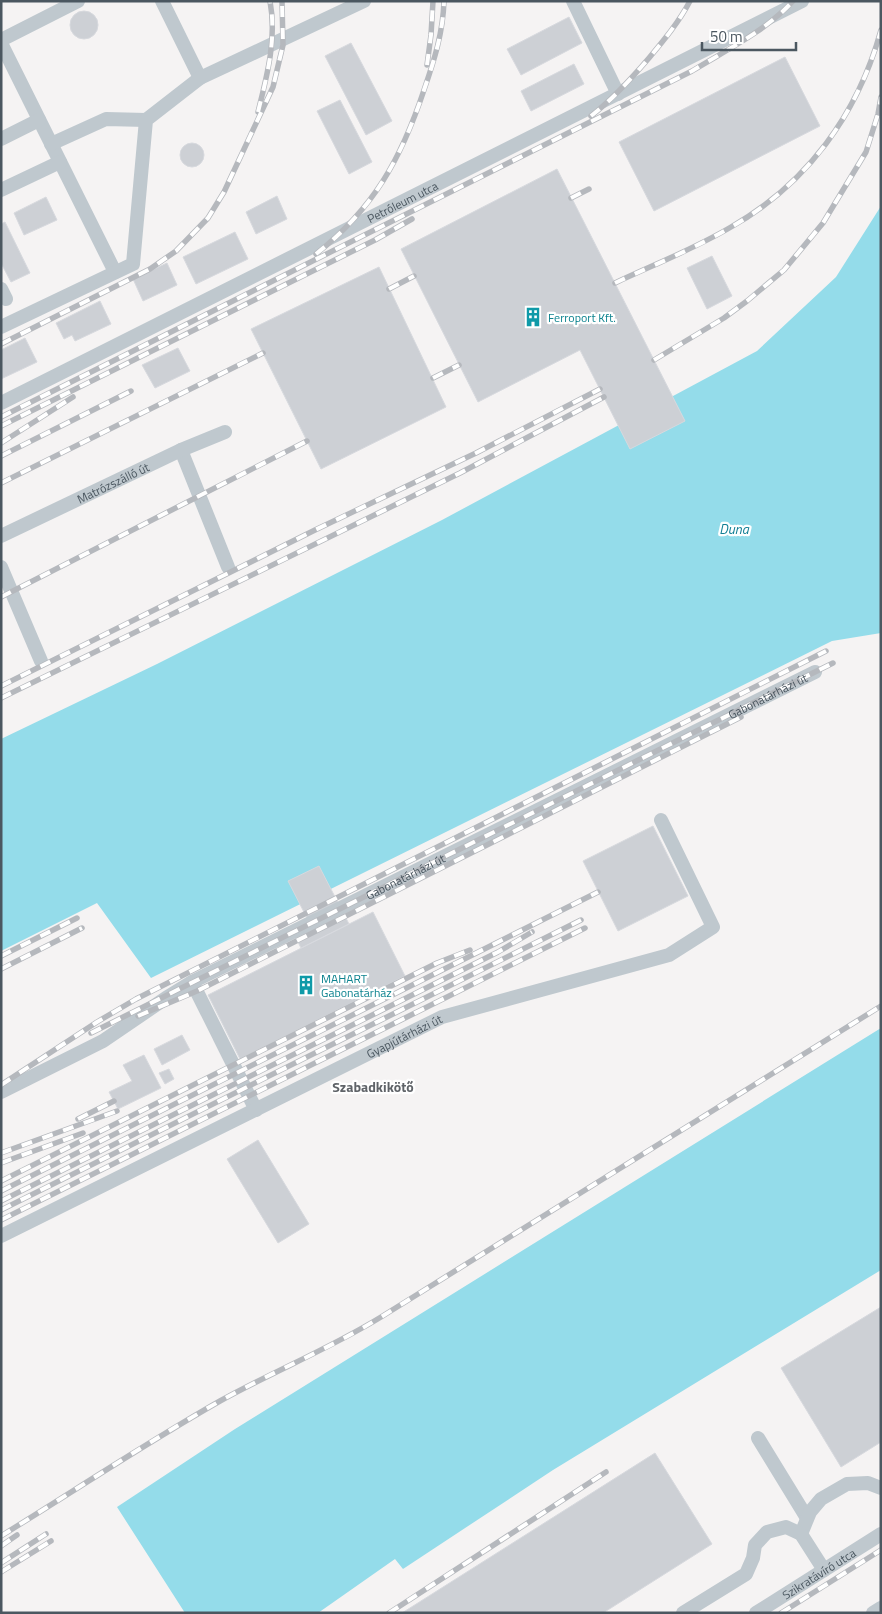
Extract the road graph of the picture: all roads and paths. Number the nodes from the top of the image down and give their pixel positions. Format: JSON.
{"nodes":[{"id":1,"x":78,"y":1,"type":"edge"},
{"id":2,"x":162,"y":1,"type":"edge"},
{"id":3,"x":364,"y":1,"type":"edge"},
{"id":4,"x":573,"y":1,"type":"edge"},
{"id":5,"x":802,"y":1,"type":"edge"},
{"id":6,"x":1,"y":41,"type":"edge"},
{"id":7,"x":200,"y":78,"type":"junction"},
{"id":8,"x":618,"y":94,"type":"junction"},
{"id":9,"x":40,"y":120,"type":"junction"},
{"id":10,"x":146,"y":120,"type":"junction"},
{"id":11,"x":1,"y":139,"type":"edge"},
{"id":12,"x":52,"y":144,"type":"junction"},
{"id":13,"x":60,"y":162,"type":"junction"},
{"id":14,"x":1,"y":190,"type":"edge"},
{"id":15,"x":114,"y":272,"type":"junction"},
{"id":16,"x":1,"y":327,"type":"edge"},
{"id":17,"x":1,"y":402,"type":"edge"},
{"id":18,"x":225,"y":432,"type":"dead end"},
{"id":19,"x":181,"y":450,"type":"junction"},
{"id":20,"x":1,"y":536,"type":"edge"},
{"id":21,"x":1,"y":567,"type":"edge"},
{"id":22,"x":228,"y":567,"type":"dead end"},
{"id":23,"x":41,"y":661,"type":"dead end"},
{"id":24,"x":815,"y":672,"type":"dead end"},
{"id":25,"x":661,"y":820,"type":"dead end"},
{"id":26,"x":192,"y":982,"type":"junction"},
{"id":27,"x":1,"y":1092,"type":"edge"},
{"id":28,"x":256,"y":1110,"type":"junction"},
{"id":29,"x":1,"y":1236,"type":"edge"},
{"id":30,"x":758,"y":1438,"type":"dead end"},
{"id":31,"x":881,"y":1488,"type":"edge"},
{"id":32,"x":807,"y":1518,"type":"junction"},
{"id":33,"x":801,"y":1534,"type":"junction"},
{"id":34,"x":881,"y":1534,"type":"edge"},
{"id":35,"x":824,"y":1570,"type":"junction"},
{"id":36,"x":881,"y":1608,"type":"edge"},
{"id":37,"x":683,"y":1613,"type":"edge"},
{"id":38,"x":756,"y":1613,"type":"edge"},
{"id":39,"x":873,"y":1613,"type":"edge"}],
"edges":[{"from":1,"to":6,"type":"street"},
{"from":2,"to":7,"type":"street"},
{"from":3,"to":7,"type":"street"},
{"from":4,"to":8,"type":"street"},
{"from":5,"to":8,"type":"street","name":"Petróleum utca"},
{"from":6,"to":9,"type":"street"},
{"from":7,"to":10,"type":"street"},
{"from":8,"to":17,"type":"street","name":"Petróleum utca"},
{"from":9,"to":11,"type":"street"},
{"from":9,"to":12,"type":"street"},
{"from":10,"to":12,"type":"street"},
{"from":10,"to":15,"type":"street"},
{"from":12,"to":13,"type":"street"},
{"from":13,"to":14,"type":"street"},
{"from":13,"to":15,"type":"street"},
{"from":15,"to":16,"type":"street"},
{"from":18,"to":19,"type":"street","name":"Matrózszálló út"},
{"from":19,"to":20,"type":"street","name":"Matrózszálló út"},
{"from":19,"to":22,"type":"street"},
{"from":21,"to":23,"type":"street"},
{"from":24,"to":26,"type":"street","name":"Gabonatárházi út"},
{"from":25,"to":28,"type":"street","name":"Gyapjútárházi út"},
{"from":26,"to":27,"type":"street","name":"Gabonatárházi út"},
{"from":26,"to":28,"type":"street"},
{"from":28,"to":29,"type":"street","name":"Gyapjútárházi út"},
{"from":30,"to":32,"type":"street"},
{"from":31,"to":32,"type":"street"},
{"from":32,"to":33,"type":"street"},
{"from":33,"to":35,"type":"street"},
{"from":33,"to":37,"type":"street"},
{"from":34,"to":35,"type":"street","name":"Szikratávíró utca"},
{"from":35,"to":38,"type":"street","name":"Szikratávíró utca"},
{"from":36,"to":39,"type":"street"}]}
